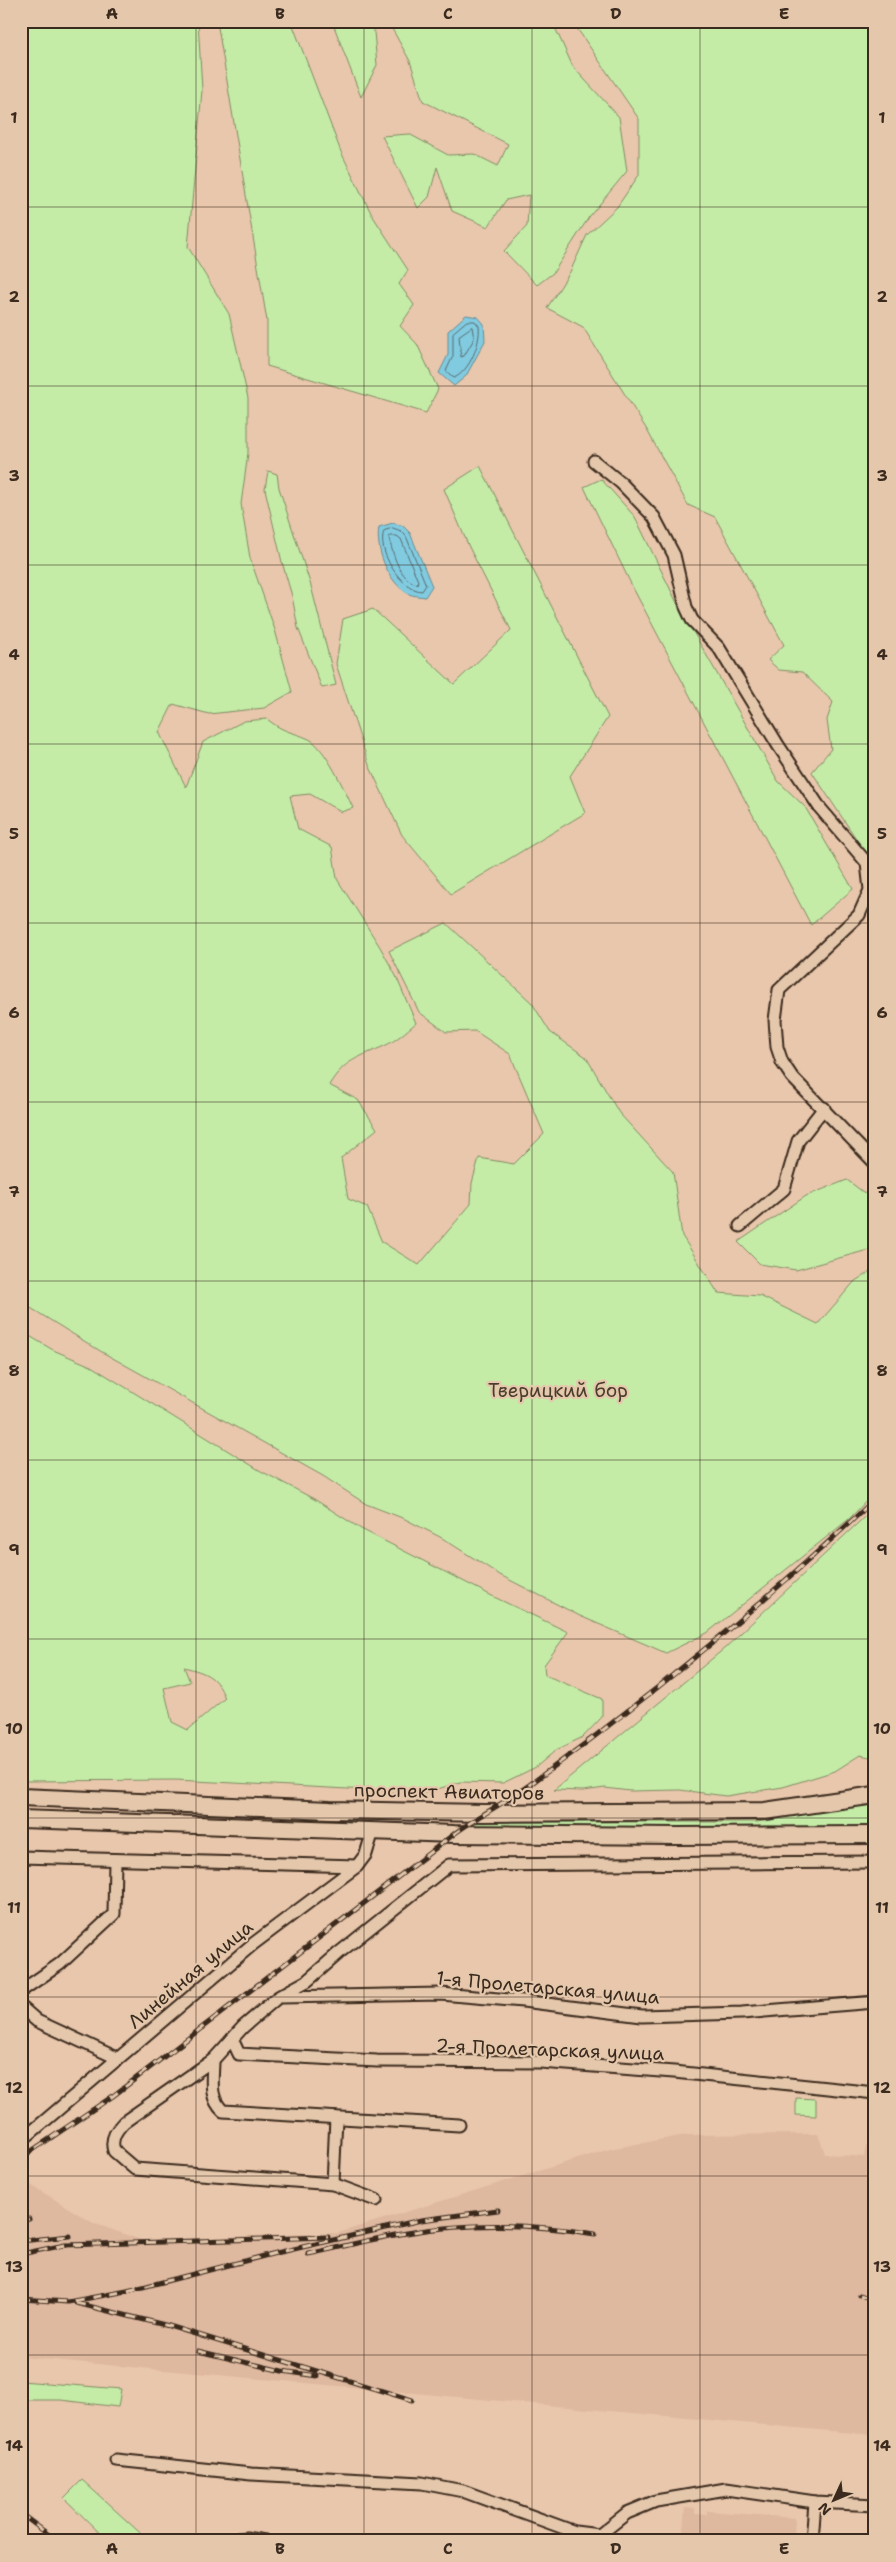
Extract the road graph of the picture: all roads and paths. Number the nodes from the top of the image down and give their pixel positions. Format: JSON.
{"nodes":[{"id":1,"x":594,"y":461,"type":"dead end"},
{"id":2,"x":824,"y":1108,"type":"junction"},
{"id":3,"x":875,"y":1163,"type":"edge"},
{"id":4,"x":740,"y":1226,"type":"dead end"},
{"id":5,"x":875,"y":1795,"type":"edge"},
{"id":6,"x":21,"y":1798,"type":"edge"},
{"id":7,"x":21,"y":1819,"type":"edge"},
{"id":8,"x":373,"y":1831,"type":"junction"},
{"id":9,"x":875,"y":1835,"type":"edge"},
{"id":10,"x":21,"y":1857,"type":"edge"},
{"id":11,"x":115,"y":1860,"type":"junction"},
{"id":12,"x":875,"y":1862,"type":"edge"},
{"id":13,"x":357,"y":1866,"type":"junction"},
{"id":14,"x":21,"y":1991,"type":"edge"},
{"id":15,"x":278,"y":1997,"type":"junction"},
{"id":16,"x":875,"y":2002,"type":"edge"},
{"id":17,"x":21,"y":2007,"type":"edge"},
{"id":18,"x":232,"y":2039,"type":"junction"},
{"id":19,"x":117,"y":2058,"type":"junction"},
{"id":20,"x":213,"y":2060,"type":"junction"},
{"id":21,"x":875,"y":2093,"type":"edge"},
{"id":22,"x":336,"y":2118,"type":"junction"},
{"id":23,"x":459,"y":2125,"type":"dead end"},
{"id":24,"x":21,"y":2140,"type":"edge"},
{"id":25,"x":333,"y":2184,"type":"junction"},
{"id":26,"x":376,"y":2200,"type":"dead end"},
{"id":27,"x":116,"y":2460,"type":"dead end"},
{"id":28,"x":815,"y":2502,"type":"junction"},
{"id":29,"x":875,"y":2505,"type":"edge"},
{"id":30,"x":596,"y":2538,"type":"edge"},
{"id":31,"x":219,"y":2541,"type":"edge"},
{"id":32,"x":265,"y":2541,"type":"edge"},
{"id":33,"x":812,"y":2541,"type":"edge"}],
"edges":[{"from":1,"to":2,"type":"street"},
{"from":2,"to":3,"type":"street"},
{"from":2,"to":4,"type":"street"},
{"from":5,"to":6,"type":"main road","name":"проспект Авиаторов"},
{"from":7,"to":8,"type":"main road"},
{"from":8,"to":9,"type":"main road"},
{"from":8,"to":13,"type":"street","name":"Линейная улица"},
{"from":10,"to":11,"type":"street"},
{"from":11,"to":13,"type":"street"},
{"from":11,"to":14,"type":"street"},
{"from":12,"to":15,"type":"street"},
{"from":13,"to":19,"type":"street","name":"Линейная улица"},
{"from":15,"to":16,"type":"street","name":"1-я Пролетарская улица"},
{"from":15,"to":18,"type":"street"},
{"from":17,"to":19,"type":"street"},
{"from":18,"to":20,"type":"street"},
{"from":18,"to":21,"type":"street","name":"2-я Пролетарская улица"},
{"from":19,"to":24,"type":"street","name":"Линейная улица"},
{"from":20,"to":22,"type":"street"},
{"from":20,"to":25,"type":"street"},
{"from":22,"to":23,"type":"street"},
{"from":22,"to":25,"type":"street"},
{"from":25,"to":26,"type":"street"},
{"from":27,"to":30,"type":"street"},
{"from":28,"to":29,"type":"street"},
{"from":28,"to":30,"type":"street"},
{"from":28,"to":33,"type":"street"},
{"from":31,"to":32,"type":"street"}]}
